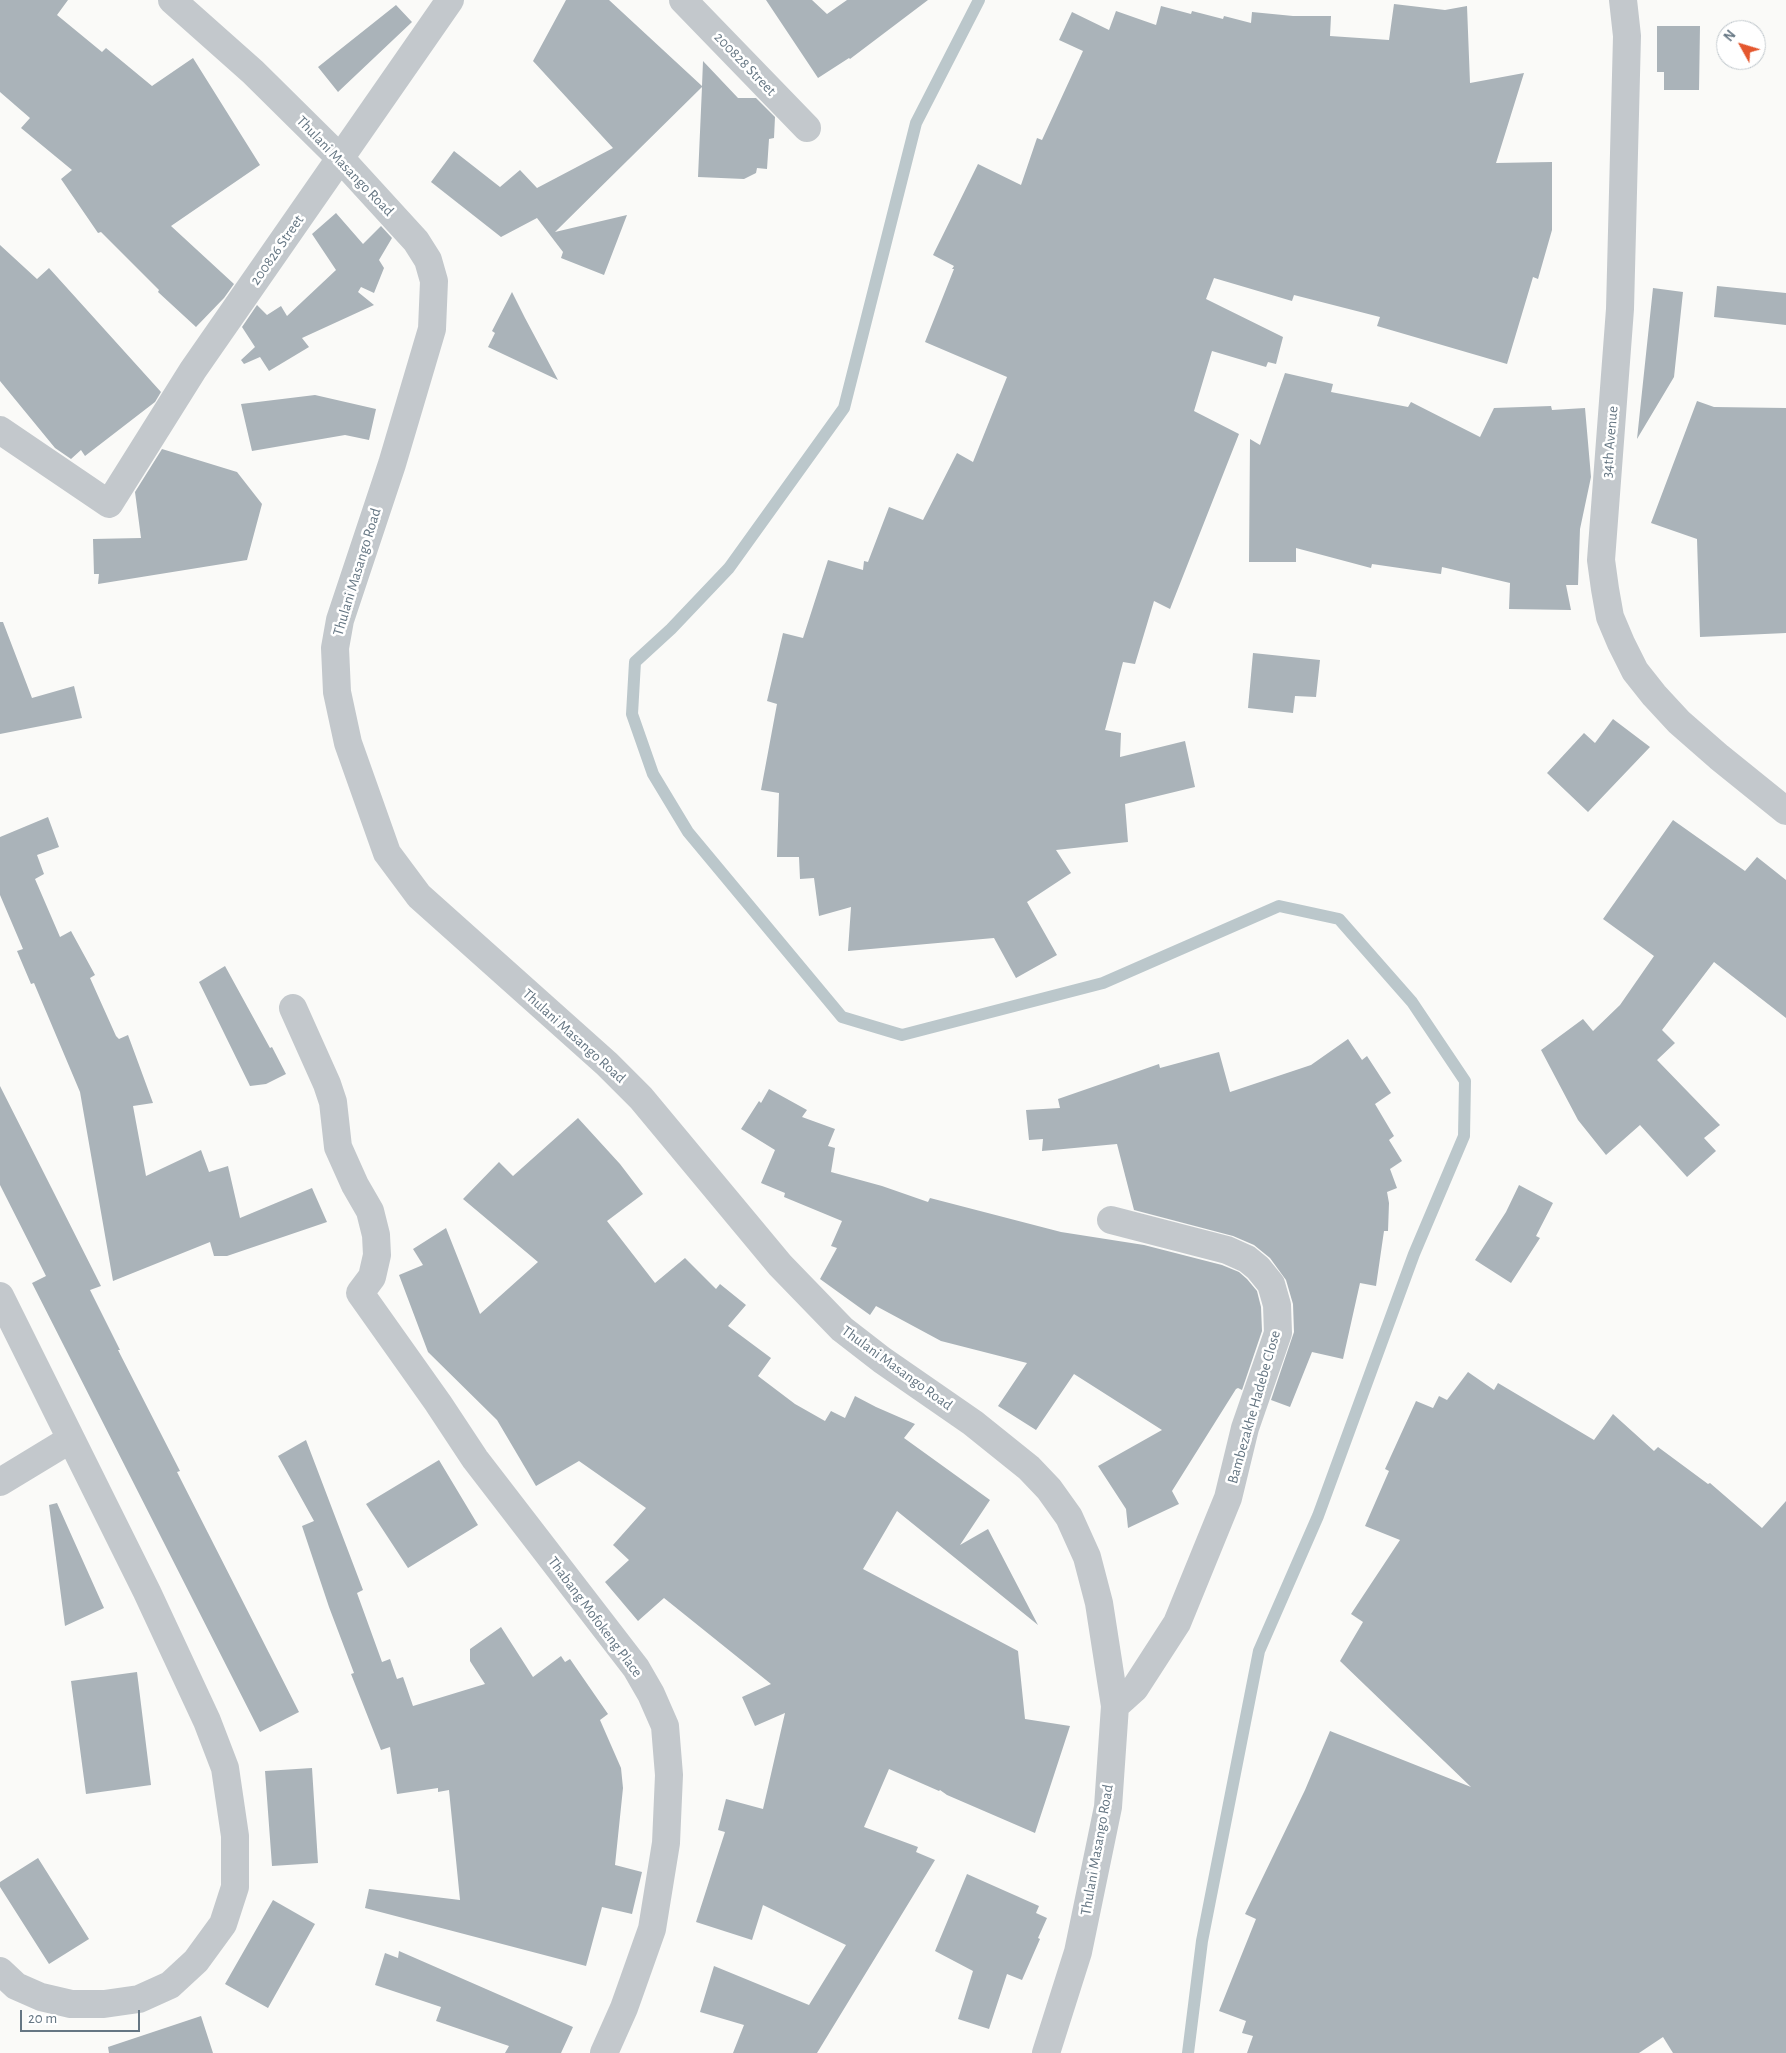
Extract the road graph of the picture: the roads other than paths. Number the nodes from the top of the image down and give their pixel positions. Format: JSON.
{"nodes":[{"id":1,"x":172,"y":0,"type":"edge"},
{"id":2,"x":450,"y":0,"type":"edge"},
{"id":3,"x":683,"y":0,"type":"edge"},
{"id":4,"x":1623,"y":0,"type":"edge"},
{"id":5,"x":807,"y":128,"type":"dead end"},
{"id":6,"x":341,"y":159,"type":"junction"},
{"id":7,"x":0,"y":430,"type":"edge"},
{"id":8,"x":1786,"y":811,"type":"edge"},
{"id":9,"x":293,"y":1008,"type":"dead end"},
{"id":10,"x":1111,"y":1220,"type":"dead end"},
{"id":11,"x":0,"y":1296,"type":"edge"},
{"id":12,"x":71,"y":1440,"type":"junction"},
{"id":13,"x":0,"y":1482,"type":"edge"},
{"id":14,"x":1115,"y":1706,"type":"junction"},
{"id":15,"x":0,"y":1971,"type":"edge"},
{"id":16,"x":604,"y":2053,"type":"edge"},
{"id":17,"x":1046,"y":2053,"type":"edge"}],
"edges":[{"from":1,"to":6,"type":"street","name":"Thulani Masango Road"},
{"from":2,"to":6,"type":"street","name":"200826 Street"},
{"from":3,"to":5,"type":"street","name":"200828 Street"},
{"from":4,"to":8,"type":"street","name":"34th Avenue"},
{"from":6,"to":7,"type":"street","name":"200826 Street"},
{"from":6,"to":14,"type":"street","name":"Thulani Masango Road"},
{"from":9,"to":16,"type":"street","name":"Thabang Mofokeng Place"},
{"from":10,"to":14,"type":"street","name":"Bambezakhe Hadebe Close"},
{"from":11,"to":12,"type":"street"},
{"from":12,"to":13,"type":"street"},
{"from":12,"to":15,"type":"street"},
{"from":14,"to":17,"type":"street","name":"Thulani Masango Road"}]}
